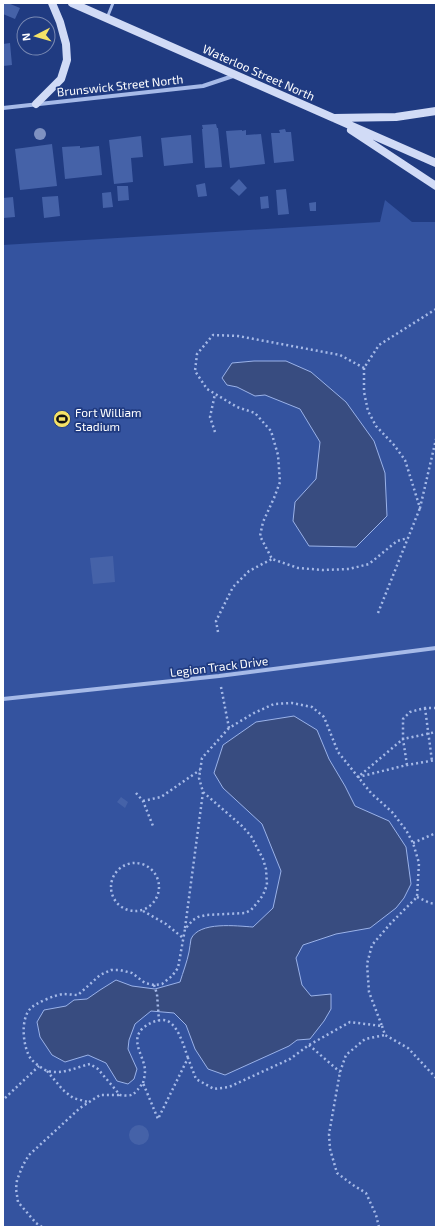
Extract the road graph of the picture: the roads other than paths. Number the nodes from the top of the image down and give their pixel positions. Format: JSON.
{"nodes":[{"id":1,"x":52,"y":3,"type":"edge"},
{"id":2,"x":72,"y":3,"type":"edge"},
{"id":3,"x":113,"y":3,"type":"edge"},
{"id":4,"x":107,"y":18,"type":"junction"},
{"id":5,"x":238,"y":75,"type":"junction"},
{"id":6,"x":36,"y":104,"type":"junction"},
{"id":7,"x":3,"y":108,"type":"edge"},
{"id":8,"x":436,"y":111,"type":"edge"},
{"id":9,"x":332,"y":118,"type":"junction"},
{"id":10,"x":436,"y":163,"type":"edge"},
{"id":11,"x":436,"y":186,"type":"edge"},
{"id":12,"x":436,"y":648,"type":"edge"},
{"id":13,"x":3,"y":699,"type":"edge"}],
"edges":[{"from":1,"to":6,"type":"main road"},
{"from":2,"to":4,"type":"main road","name":"Waterloo Street North"},
{"from":3,"to":4,"type":"lane"},
{"from":4,"to":5,"type":"main road","name":"Waterloo Street North"},
{"from":5,"to":6,"type":"street","name":"Brunswick Street North"},
{"from":5,"to":9,"type":"main road","name":"Waterloo Street North"},
{"from":6,"to":7,"type":"street","name":"Brunswick Street North"},
{"from":8,"to":9,"type":"main road"},
{"from":9,"to":10,"type":"main road","name":"Waterloo Street North"},
{"from":9,"to":11,"type":"main road"},
{"from":12,"to":13,"type":"street","name":"Legion Track Drive"}]}
